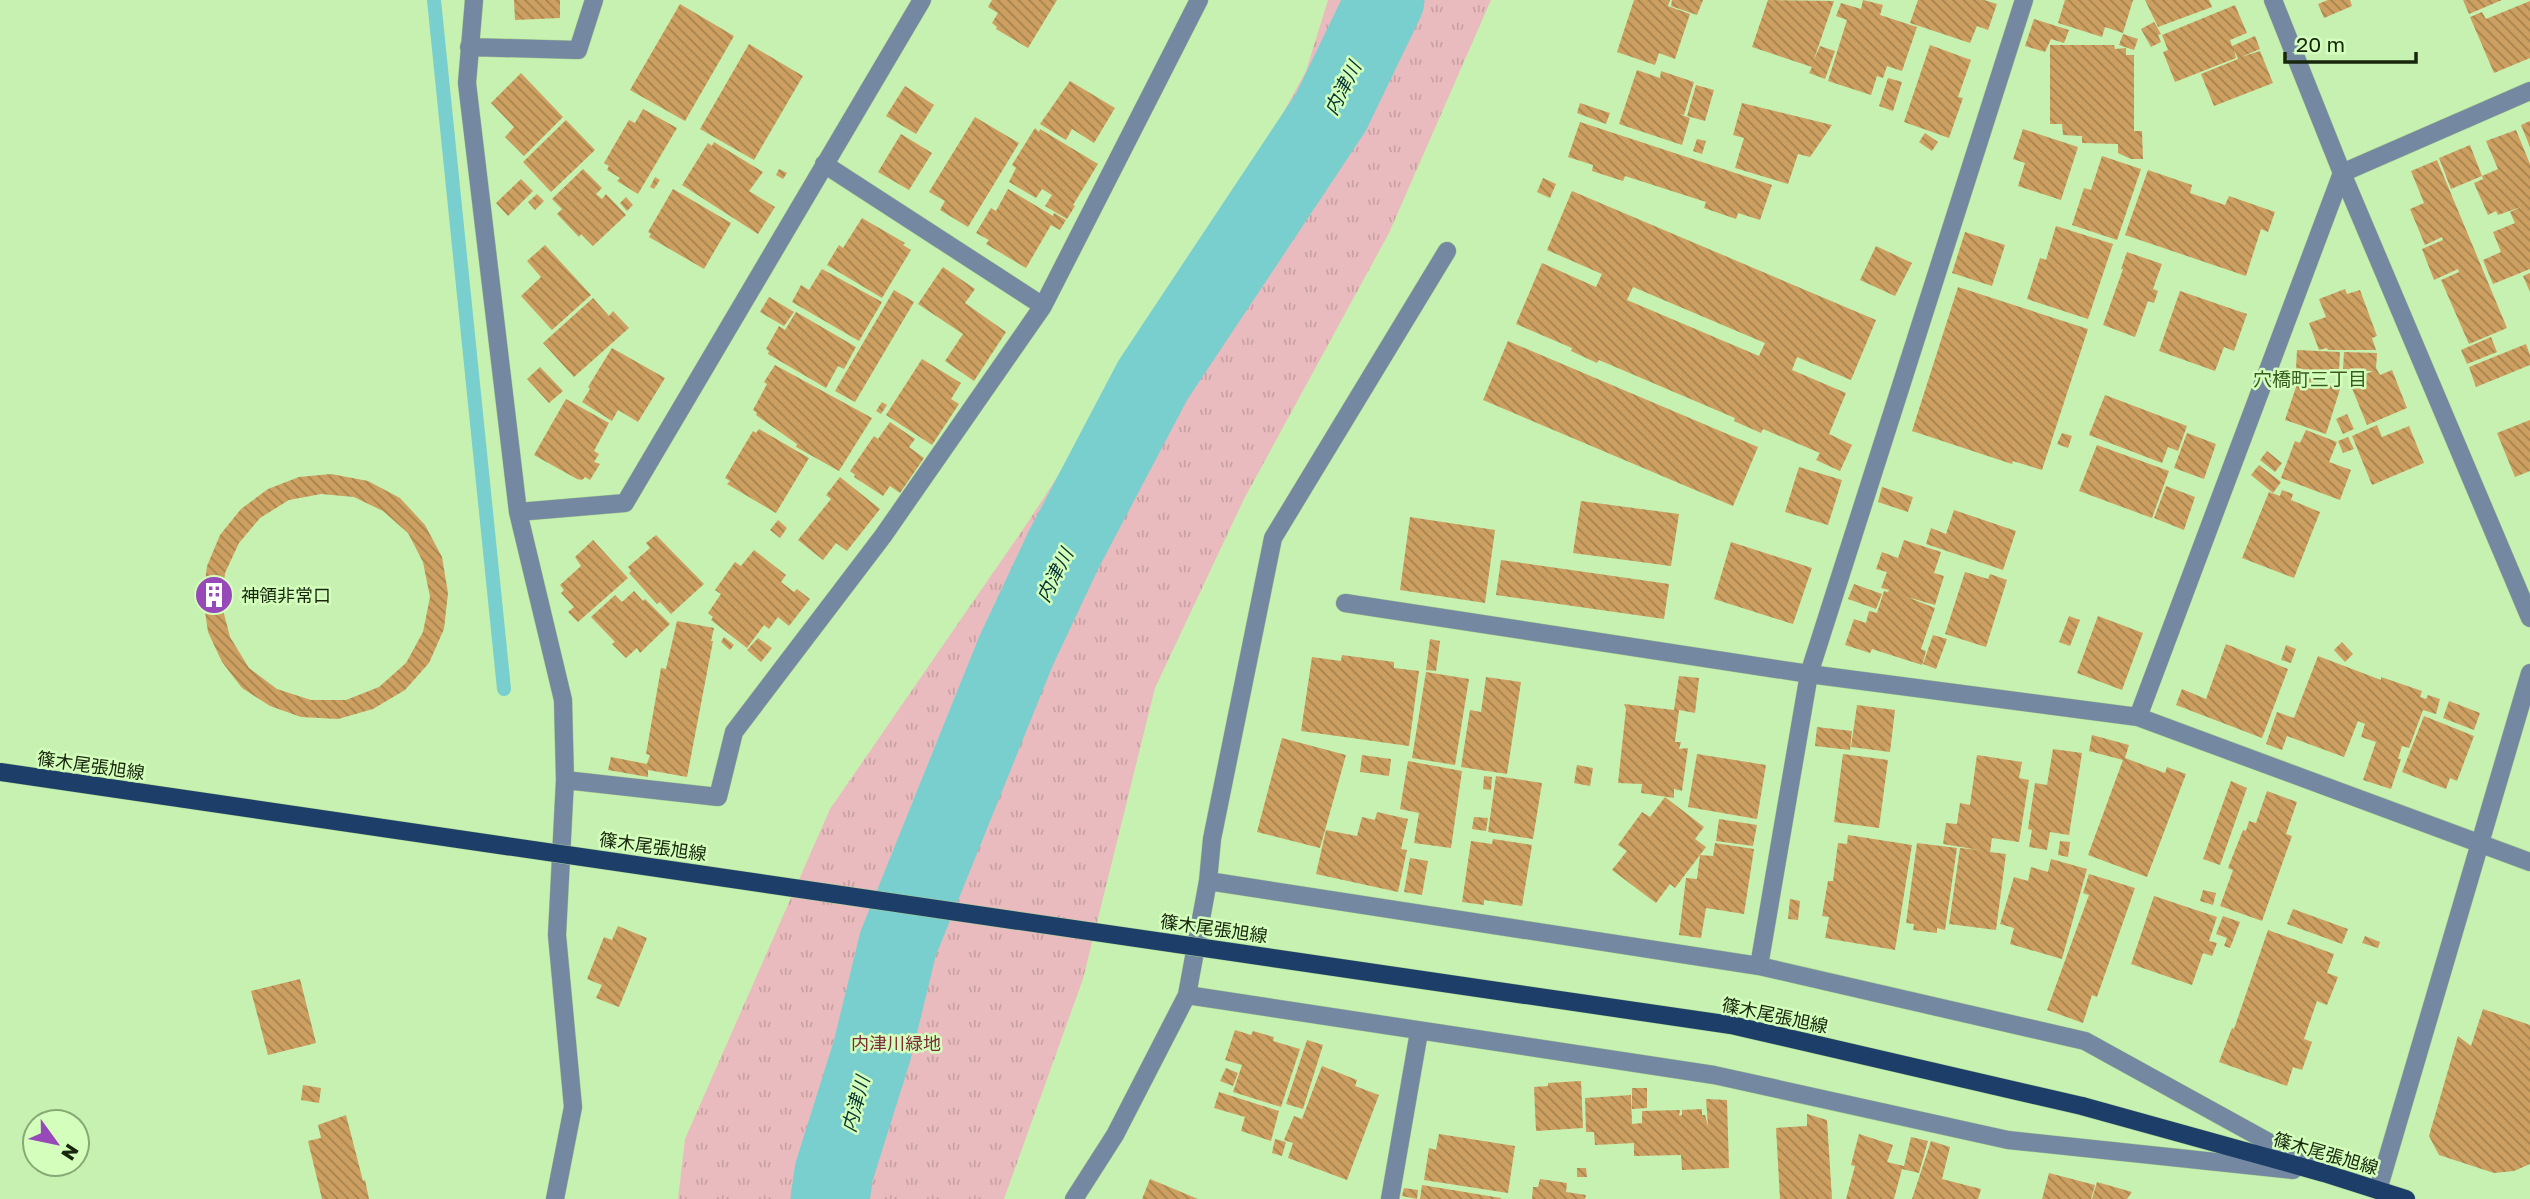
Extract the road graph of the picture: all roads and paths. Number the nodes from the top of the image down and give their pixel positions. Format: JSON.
{"nodes":[{"id":1,"x":474,"y":0,"type":"edge"},
{"id":2,"x":594,"y":0,"type":"edge"},
{"id":3,"x":922,"y":0,"type":"edge"},
{"id":4,"x":1199,"y":0,"type":"edge"},
{"id":5,"x":2024,"y":0,"type":"edge"},
{"id":6,"x":2273,"y":0,"type":"edge"},
{"id":7,"x":469,"y":47,"type":"junction"},
{"id":8,"x":2530,"y":91,"type":"edge"},
{"id":9,"x":824,"y":164,"type":"junction"},
{"id":10,"x":2342,"y":173,"type":"junction"},
{"id":11,"x":1447,"y":251,"type":"dead end"},
{"id":12,"x":1043,"y":306,"type":"junction"},
{"id":13,"x":518,"y":512,"type":"junction"},
{"id":14,"x":1345,"y":603,"type":"dead end"},
{"id":15,"x":2530,"y":618,"type":"edge"},
{"id":16,"x":2530,"y":673,"type":"edge"},
{"id":17,"x":1809,"y":674,"type":"junction"},
{"id":18,"x":2138,"y":718,"type":"junction"},
{"id":19,"x":0,"y":772,"type":"edge"},
{"id":20,"x":565,"y":780,"type":"junction"},
{"id":21,"x":2481,"y":844,"type":"junction"},
{"id":22,"x":2530,"y":862,"type":"edge"},
{"id":23,"x":1208,"y":881,"type":"junction"},
{"id":24,"x":1759,"y":965,"type":"junction"},
{"id":25,"x":1187,"y":995,"type":"junction"},
{"id":26,"x":1419,"y":1032,"type":"junction"},
{"id":27,"x":2324,"y":1173,"type":"junction"},
{"id":28,"x":2378,"y":1190,"type":"junction"},
{"id":29,"x":555,"y":1199,"type":"edge"},
{"id":30,"x":1074,"y":1199,"type":"edge"},
{"id":31,"x":1390,"y":1199,"type":"edge"},
{"id":32,"x":2406,"y":1199,"type":"edge"}],
"edges":[{"from":1,"to":7,"type":"street"},
{"from":2,"to":7,"type":"street"},
{"from":3,"to":9,"type":"street"},
{"from":4,"to":12,"type":"street"},
{"from":5,"to":17,"type":"street"},
{"from":6,"to":10,"type":"street"},
{"from":7,"to":13,"type":"street"},
{"from":8,"to":10,"type":"street"},
{"from":9,"to":12,"type":"street"},
{"from":9,"to":13,"type":"street"},
{"from":10,"to":15,"type":"street"},
{"from":10,"to":18,"type":"street"},
{"from":11,"to":23,"type":"street"},
{"from":12,"to":20,"type":"street"},
{"from":13,"to":20,"type":"street"},
{"from":14,"to":17,"type":"street"},
{"from":16,"to":21,"type":"street"},
{"from":17,"to":18,"type":"street"},
{"from":17,"to":24,"type":"street"},
{"from":18,"to":21,"type":"street"},
{"from":19,"to":27,"type":"main road","name":"篠木尾張旭線","bridge":true},
{"from":20,"to":29,"type":"street"},
{"from":21,"to":22,"type":"street"},
{"from":21,"to":28,"type":"street"},
{"from":23,"to":24,"type":"street"},
{"from":23,"to":25,"type":"street"},
{"from":24,"to":27,"type":"street"},
{"from":25,"to":26,"type":"street"},
{"from":25,"to":30,"type":"street"},
{"from":26,"to":27,"type":"street"},
{"from":26,"to":31,"type":"street"},
{"from":27,"to":28,"type":"main road","name":"篠木尾張旭線"},
{"from":28,"to":32,"type":"main road","name":"篠木尾張旭線"}]}
